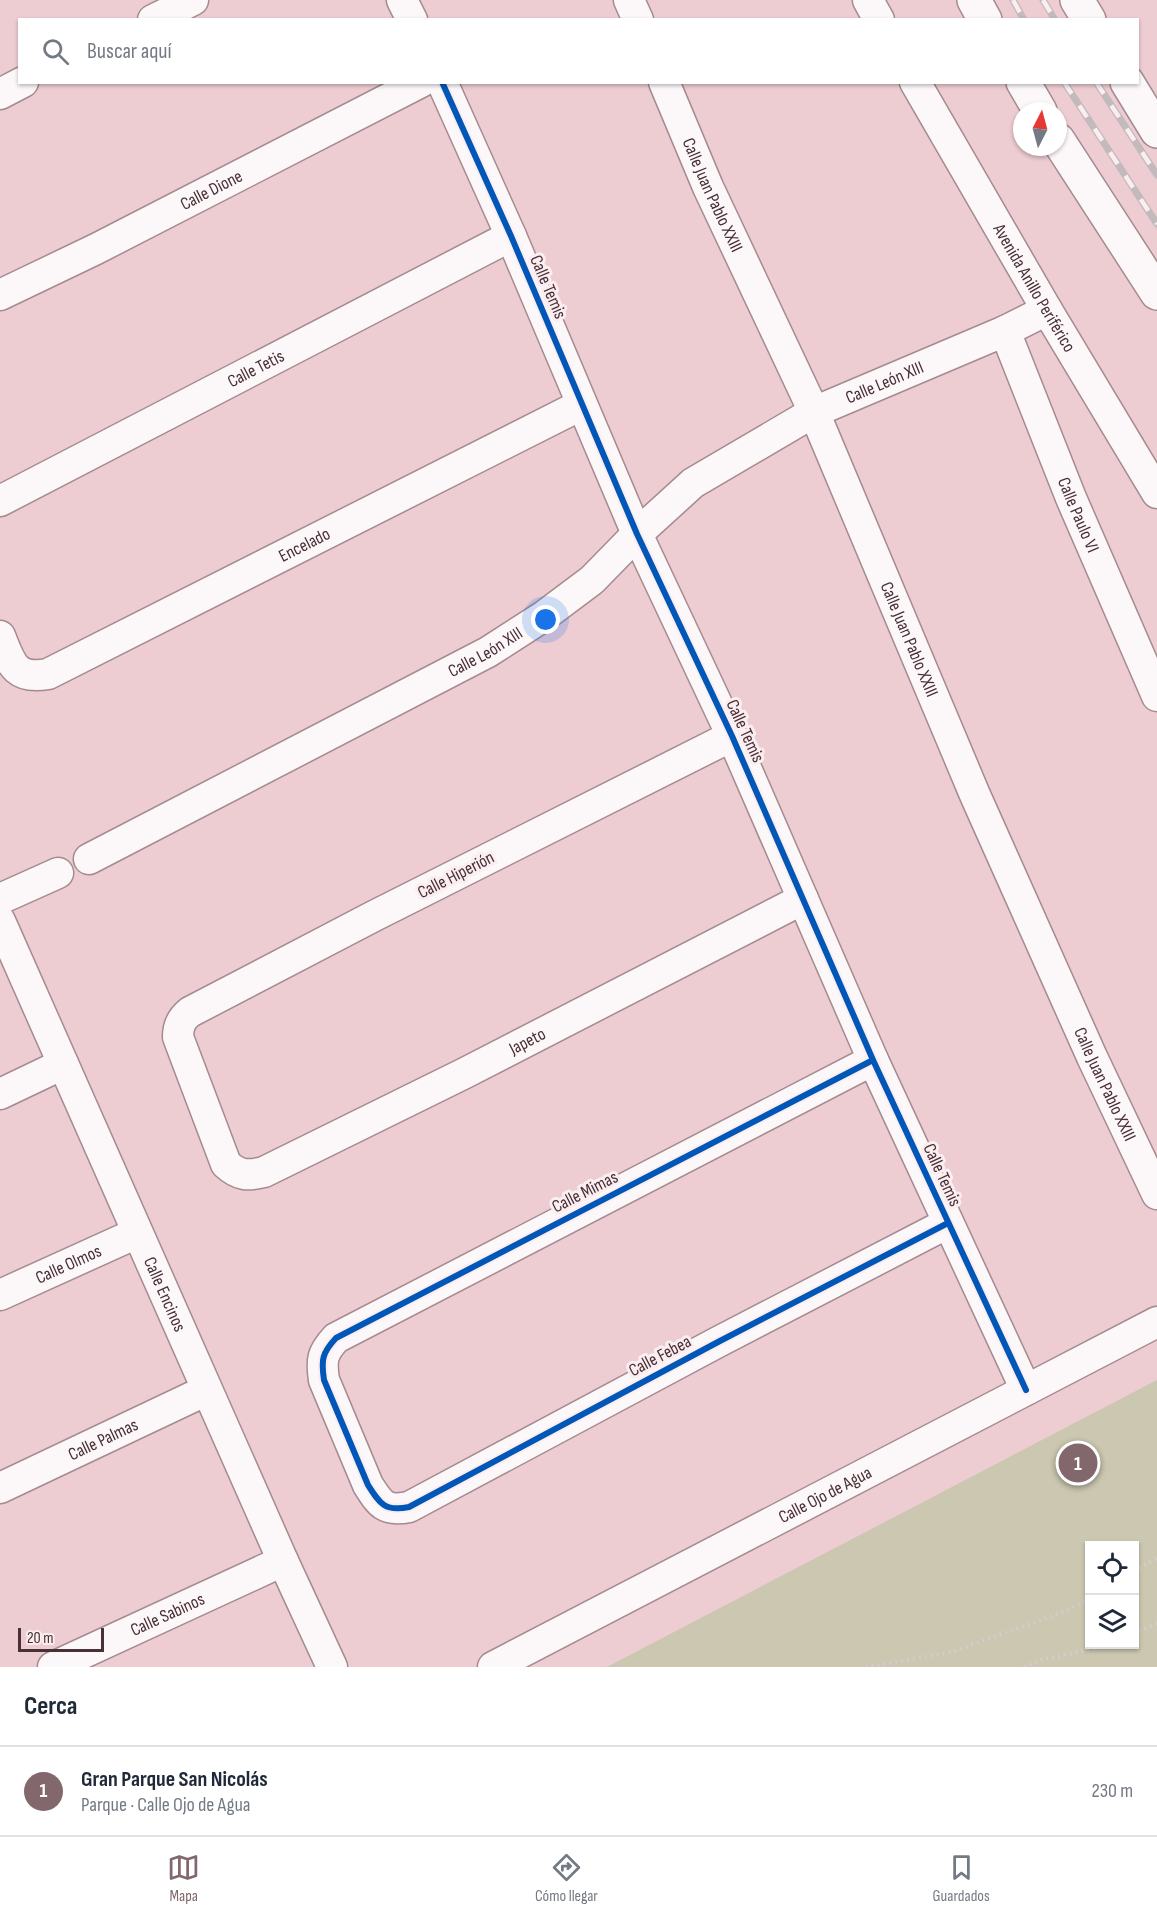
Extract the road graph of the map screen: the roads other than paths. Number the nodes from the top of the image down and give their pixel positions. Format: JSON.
{"nodes":[{"id":1,"x":193,"y":0,"type":"edge"},
{"id":2,"x":402,"y":0,"type":"edge"},
{"id":3,"x":629,"y":0,"type":"edge"},
{"id":4,"x":867,"y":0,"type":"edge"},
{"id":5,"x":974,"y":0,"type":"edge"},
{"id":6,"x":1077,"y":0,"type":"edge"},
{"id":7,"x":157,"y":18,"type":"edge"},
{"id":8,"x":411,"y":18,"type":"edge"},
{"id":9,"x":637,"y":18,"type":"edge"},
{"id":10,"x":878,"y":18,"type":"edge"},
{"id":11,"x":984,"y":18,"type":"edge"},
{"id":12,"x":1088,"y":18,"type":"edge"},
{"id":13,"x":19,"y":84,"type":"edge"},
{"id":14,"x":417,"y":84,"type":"edge"},
{"id":15,"x":443,"y":84,"type":"edge"},
{"id":16,"x":665,"y":84,"type":"edge"},
{"id":17,"x":916,"y":84,"type":"edge"},
{"id":18,"x":1024,"y":84,"type":"edge"},
{"id":19,"x":1128,"y":84,"type":"edge"},
{"id":20,"x":0,"y":93,"type":"edge"},
{"id":21,"x":1035,"y":102,"type":"edge"},
{"id":22,"x":1157,"y":131,"type":"edge"},
{"id":23,"x":1067,"y":154,"type":"edge"},
{"id":24,"x":511,"y":236,"type":"junction"},
{"id":25,"x":1157,"y":293,"type":"edge"},
{"id":26,"x":0,"y":295,"type":"edge"},
{"id":27,"x":1047,"y":310,"type":"junction"},
{"id":28,"x":1005,"y":331,"type":"junction"},
{"id":29,"x":581,"y":405,"type":"junction"},
{"id":30,"x":814,"y":412,"type":"junction"},
{"id":31,"x":1157,"y":493,"type":"edge"},
{"id":32,"x":0,"y":501,"type":"edge"},
{"id":33,"x":637,"y":534,"type":"junction"},
{"id":34,"x":0,"y":636,"type":"edge"},
{"id":35,"x":1157,"y":696,"type":"edge"},
{"id":36,"x":732,"y":736,"type":"junction"},
{"id":37,"x":89,"y":859,"type":"dead end"},
{"id":38,"x":58,"y":873,"type":"dead end"},
{"id":39,"x":803,"y":898,"type":"junction"},
{"id":40,"x":0,"y":899,"type":"edge"},
{"id":41,"x":0,"y":921,"type":"edge"},
{"id":42,"x":873,"y":1060,"type":"junction"},
{"id":43,"x":63,"y":1064,"type":"junction"},
{"id":44,"x":0,"y":1094,"type":"edge"},
{"id":45,"x":248,"y":1176,"type":"joint"},
{"id":46,"x":1157,"y":1194,"type":"edge"},
{"id":47,"x":948,"y":1223,"type":"junction"},
{"id":48,"x":137,"y":1233,"type":"junction"},
{"id":49,"x":0,"y":1295,"type":"edge"},
{"id":50,"x":1157,"y":1322,"type":"edge"},
{"id":51,"x":207,"y":1390,"type":"junction"},
{"id":52,"x":1026,"y":1390,"type":"junction"},
{"id":53,"x":0,"y":1488,"type":"edge"},
{"id":54,"x":387,"y":1508,"type":"joint"},
{"id":55,"x":283,"y":1561,"type":"junction"},
{"id":56,"x":53,"y":1667,"type":"edge"},
{"id":57,"x":332,"y":1667,"type":"edge"},
{"id":58,"x":493,"y":1667,"type":"edge"}],
"edges":[{"from":1,"to":7,"type":"street"},
{"from":2,"to":8,"type":"street"},
{"from":3,"to":9,"type":"street"},
{"from":4,"to":10,"type":"street"},
{"from":5,"to":11,"type":"main road"},
{"from":6,"to":12,"type":"main road"},
{"from":13,"to":20,"type":"street"},
{"from":14,"to":26,"type":"street","name":"Calle Dione"},
{"from":15,"to":24,"type":"street","name":"Calle Temis"},
{"from":16,"to":30,"type":"street","name":"Calle Juan Pablo XXIII"},
{"from":17,"to":27,"type":"street","name":"Avenida Anillo Periférico"},
{"from":18,"to":21,"type":"main road"},
{"from":19,"to":22,"type":"main road"},
{"from":23,"to":25,"type":"main road"},
{"from":24,"to":29,"type":"street","name":"Calle Temis"},
{"from":24,"to":32,"type":"street","name":"Calle Tetis"},
{"from":27,"to":28,"type":"street","name":"Calle León XIII"},
{"from":27,"to":31,"type":"street","name":"Avenida Anillo Periférico"},
{"from":28,"to":30,"type":"street","name":"Calle León XIII"},
{"from":28,"to":35,"type":"street","name":"Calle Paulo VI"},
{"from":29,"to":33,"type":"street","name":"Calle Temis"},
{"from":29,"to":34,"type":"street","name":"Encelado"},
{"from":30,"to":33,"type":"street","name":"Calle León XIII"},
{"from":30,"to":46,"type":"street","name":"Calle Juan Pablo XXIII"},
{"from":33,"to":36,"type":"street","name":"Calle Temis"},
{"from":33,"to":37,"type":"street","name":"Calle León XIII"},
{"from":36,"to":39,"type":"street","name":"Calle Temis"},
{"from":36,"to":45,"type":"street","name":"Calle Hiperión"},
{"from":38,"to":40,"type":"street"},
{"from":39,"to":42,"type":"street","name":"Calle Temis"},
{"from":39,"to":45,"type":"street","name":"Japeto"},
{"from":41,"to":43,"type":"street","name":"Calle Encinos"},
{"from":42,"to":47,"type":"street","name":"Calle Temis"},
{"from":42,"to":54,"type":"street","name":"Calle Mimas"},
{"from":43,"to":44,"type":"street"},
{"from":43,"to":48,"type":"street","name":"Calle Encinos"},
{"from":47,"to":52,"type":"street","name":"Calle Temis"},
{"from":47,"to":54,"type":"street","name":"Calle Febea"},
{"from":48,"to":49,"type":"street","name":"Calle Olmos"},
{"from":48,"to":51,"type":"street","name":"Calle Encinos"},
{"from":50,"to":52,"type":"street","name":"Calle Ojo de Agua"},
{"from":51,"to":53,"type":"street","name":"Calle Palmas"},
{"from":51,"to":55,"type":"street","name":"Calle Encinos"},
{"from":52,"to":58,"type":"street","name":"Calle Ojo de Agua"},
{"from":55,"to":56,"type":"street","name":"Calle Sabinos"},
{"from":55,"to":57,"type":"street","name":"Calle Encinos"}]}
